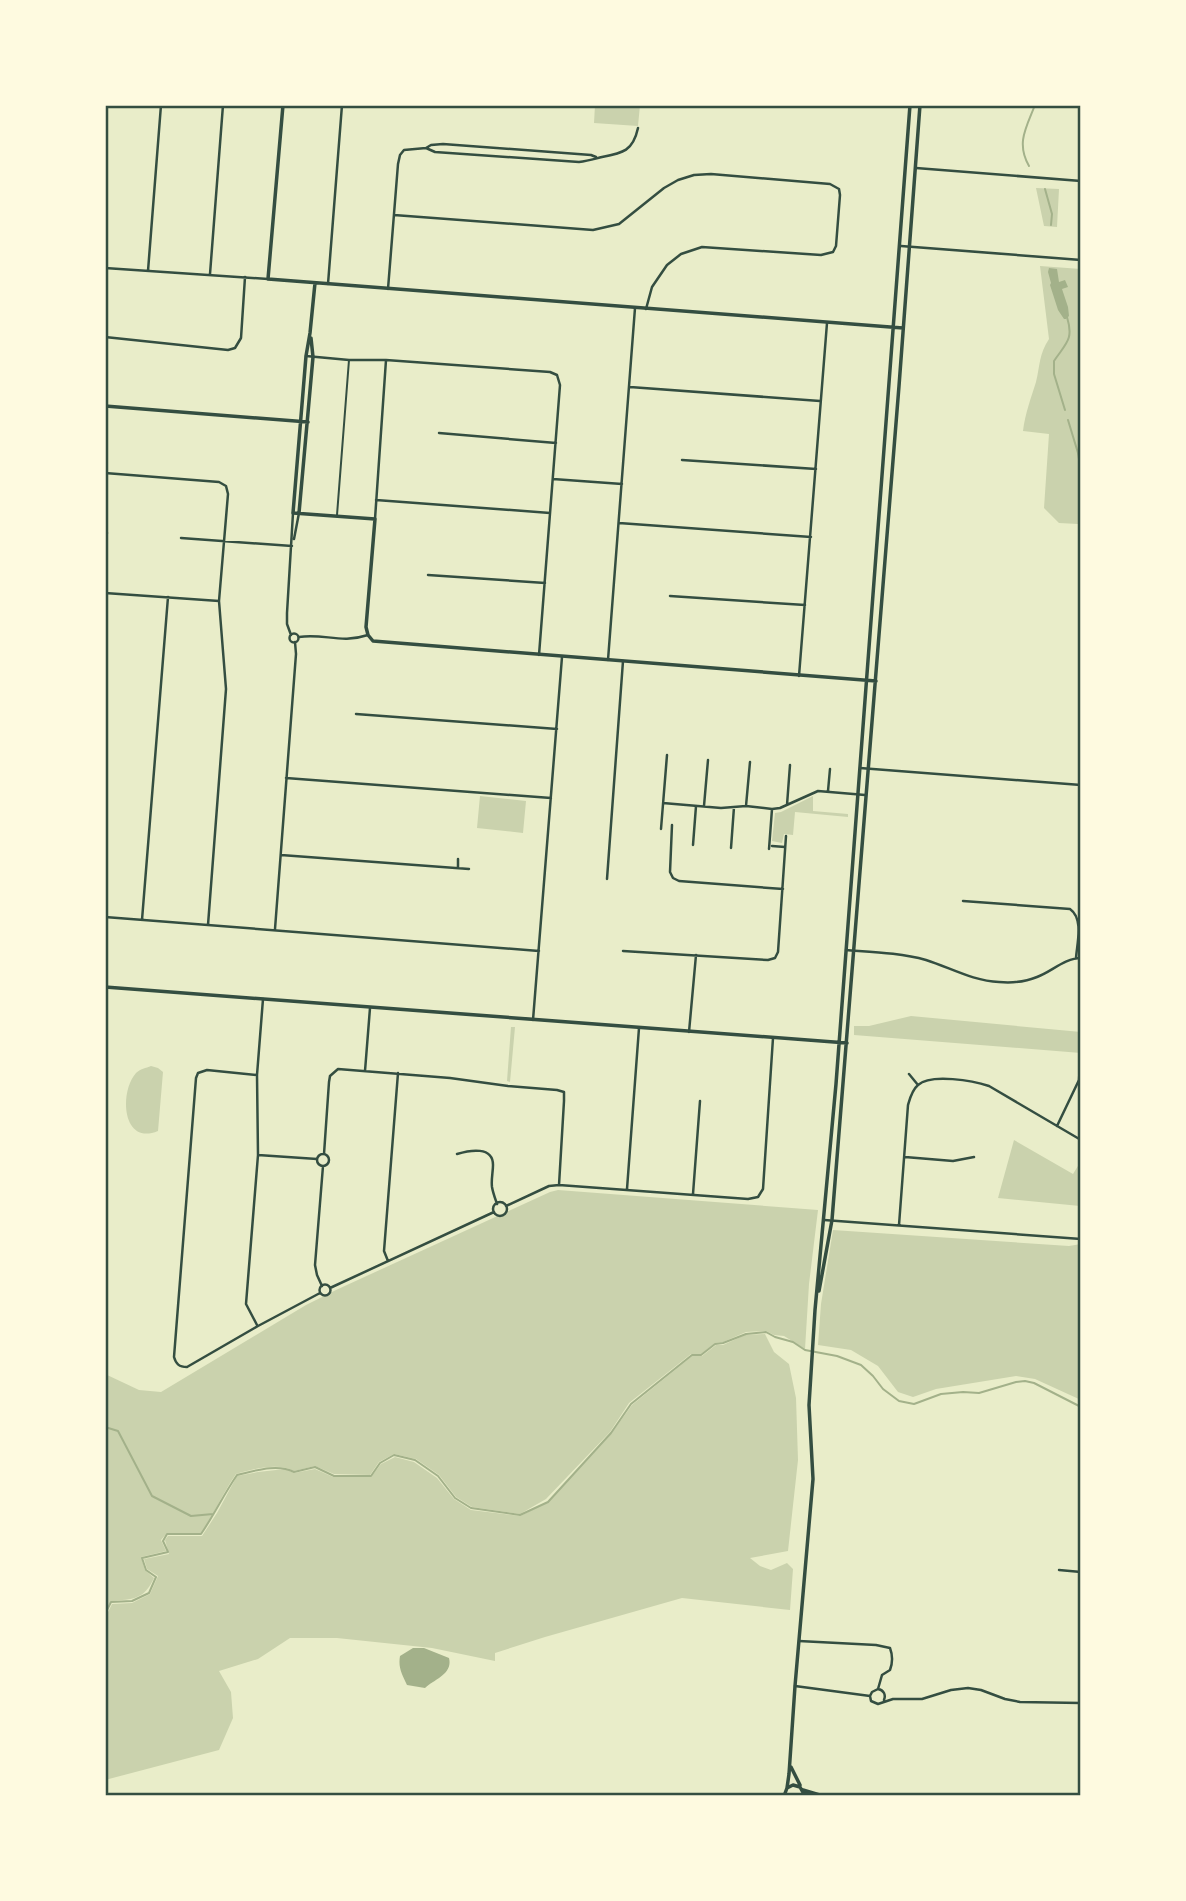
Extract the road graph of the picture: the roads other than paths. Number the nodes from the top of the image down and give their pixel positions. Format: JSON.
{"nodes":[{"id":1,"x":161,"y":105,"type":"edge"},
{"id":2,"x":223,"y":105,"type":"edge"},
{"id":3,"x":283,"y":105,"type":"edge"},
{"id":4,"x":342,"y":105,"type":"edge"},
{"id":5,"x":911,"y":105,"type":"edge"},
{"id":6,"x":920,"y":105,"type":"edge"},
{"id":7,"x":638,"y":128,"type":"dead end"},
{"id":8,"x":426,"y":148,"type":"junction"},
{"id":9,"x":597,"y":158,"type":"junction"},
{"id":10,"x":916,"y":168,"type":"junction"},
{"id":11,"x":1081,"y":181,"type":"edge"},
{"id":12,"x":394,"y":215,"type":"junction"},
{"id":13,"x":901,"y":246,"type":"junction"},
{"id":14,"x":910,"y":247,"type":"junction"},
{"id":15,"x":1081,"y":260,"type":"edge"},
{"id":16,"x":105,"y":268,"type":"edge"},
{"id":17,"x":148,"y":271,"type":"junction"},
{"id":18,"x":210,"y":274,"type":"junction"},
{"id":19,"x":245,"y":277,"type":"junction"},
{"id":20,"x":268,"y":279,"type":"junction"},
{"id":21,"x":315,"y":283,"type":"junction"},
{"id":22,"x":328,"y":284,"type":"junction"},
{"id":23,"x":388,"y":289,"type":"junction"},
{"id":24,"x":635,"y":308,"type":"junction"},
{"id":25,"x":646,"y":309,"type":"junction"},
{"id":26,"x":827,"y":322,"type":"junction"},
{"id":27,"x":894,"y":328,"type":"junction"},
{"id":28,"x":903,"y":328,"type":"junction"},
{"id":29,"x":310,"y":333,"type":"junction"},
{"id":30,"x":105,"y":337,"type":"edge"},
{"id":31,"x":306,"y":356,"type":"junction"},
{"id":32,"x":313,"y":357,"type":"junction"},
{"id":33,"x":349,"y":360,"type":"junction"},
{"id":34,"x":386,"y":360,"type":"junction"},
{"id":35,"x":630,"y":387,"type":"junction"},
{"id":36,"x":820,"y":401,"type":"junction"},
{"id":37,"x":105,"y":406,"type":"edge"},
{"id":38,"x":301,"y":421,"type":"junction"},
{"id":39,"x":308,"y":422,"type":"junction"},
{"id":40,"x":439,"y":433,"type":"dead end"},
{"id":41,"x":556,"y":443,"type":"junction"},
{"id":42,"x":682,"y":460,"type":"dead end"},
{"id":43,"x":816,"y":469,"type":"junction"},
{"id":44,"x":105,"y":473,"type":"edge"},
{"id":45,"x":553,"y":479,"type":"junction"},
{"id":46,"x":622,"y":484,"type":"junction"},
{"id":47,"x":882,"y":484,"type":"junction"},
{"id":48,"x":891,"y":485,"type":"junction"},
{"id":49,"x":376,"y":500,"type":"junction"},
{"id":50,"x":293,"y":513,"type":"junction"},
{"id":51,"x":299,"y":513,"type":"junction"},
{"id":52,"x":550,"y":513,"type":"junction"},
{"id":53,"x":337,"y":516,"type":"junction"},
{"id":54,"x":375,"y":519,"type":"junction"},
{"id":55,"x":619,"y":523,"type":"junction"},
{"id":56,"x":811,"y":537,"type":"junction"},
{"id":57,"x":181,"y":538,"type":"dead end"},
{"id":58,"x":224,"y":541,"type":"junction"},
{"id":59,"x":878,"y":543,"type":"junction"},
{"id":60,"x":887,"y":543,"type":"junction"},
{"id":61,"x":292,"y":546,"type":"junction"},
{"id":62,"x":428,"y":575,"type":"dead end"},
{"id":63,"x":545,"y":583,"type":"junction"},
{"id":64,"x":105,"y":593,"type":"edge"},
{"id":65,"x":670,"y":596,"type":"dead end"},
{"id":66,"x":168,"y":597,"type":"junction"},
{"id":67,"x":219,"y":601,"type":"junction"},
{"id":68,"x":805,"y":605,"type":"junction"},
{"id":69,"x":291,"y":635,"type":"junction"},
{"id":70,"x":368,"y":635,"type":"junction"},
{"id":71,"x":299,"y":637,"type":"junction"},
{"id":72,"x":295,"y":642,"type":"junction"},
{"id":73,"x":539,"y":655,"type":"junction"},
{"id":74,"x":562,"y":657,"type":"junction"},
{"id":75,"x":608,"y":660,"type":"junction"},
{"id":76,"x":623,"y":661,"type":"junction"},
{"id":77,"x":799,"y":676,"type":"junction"},
{"id":78,"x":866,"y":681,"type":"junction"},
{"id":79,"x":876,"y":681,"type":"junction"},
{"id":80,"x":356,"y":713,"type":"dead end"},
{"id":81,"x":557,"y":729,"type":"junction"},
{"id":82,"x":667,"y":755,"type":"dead end"},
{"id":83,"x":708,"y":760,"type":"dead end"},
{"id":84,"x":750,"y":762,"type":"dead end"},
{"id":85,"x":790,"y":765,"type":"dead end"},
{"id":86,"x":860,"y":768,"type":"junction"},
{"id":87,"x":830,"y":769,"type":"dead end"},
{"id":88,"x":868,"y":769,"type":"junction"},
{"id":89,"x":286,"y":778,"type":"junction"},
{"id":90,"x":1081,"y":785,"type":"edge"},
{"id":91,"x":828,"y":791,"type":"junction"},
{"id":92,"x":858,"y":794,"type":"junction"},
{"id":93,"x":865,"y":795,"type":"junction"},
{"id":94,"x":551,"y":798,"type":"junction"},
{"id":95,"x":663,"y":803,"type":"junction"},
{"id":96,"x":787,"y":805,"type":"junction"},
{"id":97,"x":696,"y":806,"type":"junction"},
{"id":98,"x":705,"y":806,"type":"junction"},
{"id":99,"x":746,"y":806,"type":"junction"},
{"id":100,"x":734,"y":807,"type":"junction"},
{"id":101,"x":772,"y":809,"type":"junction"},
{"id":102,"x":672,"y":825,"type":"dead end"},
{"id":103,"x":661,"y":830,"type":"dead end"},
{"id":104,"x":665,"y":835,"type":"dead end"},
{"id":105,"x":672,"y":835,"type":"junction"},
{"id":106,"x":786,"y":836,"type":"dead end"},
{"id":107,"x":693,"y":845,"type":"dead end"},
{"id":108,"x":785,"y":847,"type":"junction"},
{"id":109,"x":731,"y":848,"type":"dead end"},
{"id":110,"x":281,"y":855,"type":"junction"},
{"id":111,"x":458,"y":859,"type":"dead end"},
{"id":112,"x":457,"y":868,"type":"junction"},
{"id":113,"x":469,"y":869,"type":"dead end"},
{"id":114,"x":607,"y":879,"type":"dead end"},
{"id":115,"x":783,"y":890,"type":"junction"},
{"id":116,"x":963,"y":901,"type":"dead end"},
{"id":117,"x":105,"y":917,"type":"edge"},
{"id":118,"x":142,"y":920,"type":"junction"},
{"id":119,"x":208,"y":925,"type":"junction"},
{"id":120,"x":275,"y":930,"type":"junction"},
{"id":121,"x":846,"y":950,"type":"junction"},
{"id":122,"x":539,"y":951,"type":"junction"},
{"id":123,"x":623,"y":951,"type":"dead end"},
{"id":124,"x":853,"y":951,"type":"junction"},
{"id":125,"x":696,"y":955,"type":"junction"},
{"id":126,"x":1076,"y":958,"type":"junction"},
{"id":127,"x":1081,"y":958,"type":"edge"},
{"id":128,"x":105,"y":987,"type":"edge"},
{"id":129,"x":263,"y":999,"type":"junction"},
{"id":130,"x":370,"y":1007,"type":"junction"},
{"id":131,"x":533,"y":1020,"type":"junction"},
{"id":132,"x":639,"y":1028,"type":"junction"},
{"id":133,"x":690,"y":1032,"type":"junction"},
{"id":134,"x":774,"y":1038,"type":"junction"},
{"id":135,"x":839,"y":1043,"type":"junction"},
{"id":136,"x":847,"y":1043,"type":"junction"},
{"id":137,"x":1080,"y":1062,"type":"edge"},
{"id":138,"x":365,"y":1070,"type":"junction"},
{"id":139,"x":398,"y":1073,"type":"junction"},
{"id":140,"x":909,"y":1074,"type":"dead end"},
{"id":141,"x":257,"y":1075,"type":"junction"},
{"id":142,"x":918,"y":1084,"type":"junction"},
{"id":143,"x":700,"y":1101,"type":"dead end"},
{"id":144,"x":1057,"y":1126,"type":"junction"},
{"id":145,"x":1081,"y":1140,"type":"edge"},
{"id":146,"x":457,"y":1153,"type":"dead end"},
{"id":147,"x":324,"y":1154,"type":"junction"},
{"id":148,"x":258,"y":1155,"type":"junction"},
{"id":149,"x":905,"y":1157,"type":"junction"},
{"id":150,"x":974,"y":1157,"type":"dead end"},
{"id":151,"x":317,"y":1159,"type":"junction"},
{"id":152,"x":323,"y":1166,"type":"junction"},
{"id":153,"x":559,"y":1185,"type":"junction"},
{"id":154,"x":626,"y":1189,"type":"junction"},
{"id":155,"x":693,"y":1194,"type":"junction"},
{"id":156,"x":497,"y":1204,"type":"junction"},
{"id":157,"x":506,"y":1206,"type":"junction"},
{"id":158,"x":494,"y":1212,"type":"junction"},
{"id":159,"x":824,"y":1220,"type":"junction"},
{"id":160,"x":832,"y":1220,"type":"junction"},
{"id":161,"x":899,"y":1225,"type":"junction"},
{"id":162,"x":1081,"y":1239,"type":"edge"},
{"id":163,"x":388,"y":1261,"type":"junction"},
{"id":164,"x":322,"y":1286,"type":"junction"},
{"id":165,"x":330,"y":1288,"type":"junction"},
{"id":166,"x":320,"y":1293,"type":"junction"},
{"id":167,"x":815,"y":1310,"type":"junction"},
{"id":168,"x":258,"y":1326,"type":"junction"},
{"id":169,"x":1059,"y":1570,"type":"dead end"},
{"id":170,"x":1081,"y":1572,"type":"edge"},
{"id":171,"x":799,"y":1641,"type":"junction"},
{"id":172,"x":795,"y":1686,"type":"junction"},
{"id":173,"x":878,"y":1689,"type":"junction"},
{"id":174,"x":870,"y":1696,"type":"junction"},
{"id":175,"x":884,"y":1700,"type":"junction"},
{"id":176,"x":1081,"y":1703,"type":"edge"},
{"id":177,"x":790,"y":1765,"type":"junction"},
{"id":178,"x":787,"y":1788,"type":"junction"},
{"id":179,"x":802,"y":1788,"type":"junction"},
{"id":180,"x":784,"y":1796,"type":"edge"},
{"id":181,"x":805,"y":1796,"type":"edge"},
{"id":182,"x":820,"y":1796,"type":"edge"}],
"edges":[{"from":1,"to":17,"type":"street"},
{"from":2,"to":18,"type":"street"},
{"from":3,"to":20,"type":"street"},
{"from":4,"to":22,"type":"street"},
{"from":5,"to":13,"type":"street"},
{"from":6,"to":10,"type":"street"},
{"from":7,"to":9,"type":"street"},
{"from":8,"to":9,"type":"street"},
{"from":8,"to":9,"type":"street"},
{"from":8,"to":12,"type":"street"},
{"from":10,"to":11,"type":"street"},
{"from":10,"to":14,"type":"street"},
{"from":12,"to":23,"type":"street"},
{"from":12,"to":25,"type":"street"},
{"from":13,"to":14,"type":"street"},
{"from":13,"to":27,"type":"street"},
{"from":14,"to":15,"type":"street"},
{"from":14,"to":28,"type":"street"},
{"from":16,"to":17,"type":"street"},
{"from":17,"to":18,"type":"street"},
{"from":18,"to":19,"type":"street"},
{"from":19,"to":20,"type":"street"},
{"from":19,"to":30,"type":"street"},
{"from":20,"to":21,"type":"street"},
{"from":21,"to":22,"type":"street"},
{"from":21,"to":29,"type":"street"},
{"from":22,"to":23,"type":"street"},
{"from":23,"to":24,"type":"street"},
{"from":24,"to":25,"type":"street"},
{"from":24,"to":35,"type":"street"},
{"from":25,"to":26,"type":"street"},
{"from":26,"to":27,"type":"street"},
{"from":26,"to":36,"type":"street"},
{"from":27,"to":28,"type":"street"},
{"from":27,"to":47,"type":"street"},
{"from":28,"to":48,"type":"street"},
{"from":29,"to":31,"type":"street"},
{"from":29,"to":32,"type":"street"},
{"from":31,"to":32,"type":"street"},
{"from":31,"to":38,"type":"street"},
{"from":32,"to":33,"type":"street"},
{"from":32,"to":39,"type":"street"},
{"from":33,"to":34,"type":"street"},
{"from":33,"to":53,"type":"lane"},
{"from":34,"to":41,"type":"street"},
{"from":34,"to":49,"type":"street"},
{"from":35,"to":36,"type":"street"},
{"from":35,"to":46,"type":"street"},
{"from":36,"to":43,"type":"street"},
{"from":37,"to":38,"type":"street"},
{"from":38,"to":39,"type":"street"},
{"from":38,"to":50,"type":"street"},
{"from":39,"to":51,"type":"street"},
{"from":40,"to":41,"type":"street"},
{"from":41,"to":45,"type":"street"},
{"from":42,"to":43,"type":"street"},
{"from":43,"to":56,"type":"street"},
{"from":44,"to":58,"type":"street"},
{"from":45,"to":46,"type":"street"},
{"from":45,"to":52,"type":"street"},
{"from":46,"to":55,"type":"street"},
{"from":47,"to":48,"type":"street"},
{"from":47,"to":59,"type":"street"},
{"from":48,"to":60,"type":"street"},
{"from":49,"to":52,"type":"street"},
{"from":49,"to":54,"type":"street"},
{"from":50,"to":51,"type":"street"},
{"from":50,"to":61,"type":"street"},
{"from":51,"to":53,"type":"street"},
{"from":51,"to":61,"type":"street"},
{"from":52,"to":63,"type":"street"},
{"from":53,"to":54,"type":"street"},
{"from":54,"to":70,"type":"street"},
{"from":55,"to":56,"type":"street"},
{"from":55,"to":75,"type":"street"},
{"from":56,"to":68,"type":"street"},
{"from":57,"to":58,"type":"street"},
{"from":58,"to":61,"type":"street"},
{"from":58,"to":67,"type":"street"},
{"from":59,"to":60,"type":"street"},
{"from":59,"to":78,"type":"street"},
{"from":60,"to":79,"type":"street"},
{"from":61,"to":69,"type":"street"},
{"from":62,"to":63,"type":"street"},
{"from":63,"to":73,"type":"street"},
{"from":64,"to":66,"type":"street"},
{"from":65,"to":68,"type":"street"},
{"from":66,"to":67,"type":"street"},
{"from":66,"to":118,"type":"street"},
{"from":67,"to":119,"type":"street"},
{"from":68,"to":77,"type":"street"},
{"from":69,"to":71,"type":"street"},
{"from":69,"to":72,"type":"street"},
{"from":70,"to":71,"type":"street"},
{"from":70,"to":73,"type":"street"},
{"from":71,"to":72,"type":"street"},
{"from":72,"to":89,"type":"street"},
{"from":73,"to":74,"type":"street"},
{"from":74,"to":75,"type":"street"},
{"from":74,"to":81,"type":"street"},
{"from":75,"to":76,"type":"street"},
{"from":76,"to":77,"type":"street"},
{"from":76,"to":114,"type":"street"},
{"from":77,"to":78,"type":"street"},
{"from":78,"to":79,"type":"street"},
{"from":78,"to":86,"type":"street"},
{"from":79,"to":88,"type":"street"},
{"from":80,"to":81,"type":"street"},
{"from":81,"to":94,"type":"street"},
{"from":82,"to":95,"type":"street"},
{"from":83,"to":98,"type":"street"},
{"from":84,"to":99,"type":"street"},
{"from":85,"to":96,"type":"street"},
{"from":86,"to":88,"type":"street"},
{"from":86,"to":92,"type":"street"},
{"from":87,"to":91,"type":"street"},
{"from":88,"to":90,"type":"street"},
{"from":88,"to":93,"type":"street"},
{"from":89,"to":94,"type":"street"},
{"from":89,"to":110,"type":"street"},
{"from":91,"to":92,"type":"street"},
{"from":91,"to":96,"type":"street"},
{"from":92,"to":93,"type":"street"},
{"from":92,"to":121,"type":"street"},
{"from":93,"to":124,"type":"street"},
{"from":94,"to":122,"type":"street"},
{"from":95,"to":97,"type":"street"},
{"from":95,"to":103,"type":"street"},
{"from":96,"to":101,"type":"street"},
{"from":97,"to":98,"type":"street"},
{"from":97,"to":107,"type":"street"},
{"from":98,"to":100,"type":"street"},
{"from":99,"to":100,"type":"street"},
{"from":99,"to":101,"type":"street"},
{"from":100,"to":109,"type":"street"},
{"from":101,"to":108,"type":"street"},
{"from":102,"to":105,"type":"street"},
{"from":104,"to":105,"type":"street"},
{"from":105,"to":115,"type":"street"},
{"from":106,"to":108,"type":"street"},
{"from":108,"to":115,"type":"street"},
{"from":110,"to":112,"type":"street"},
{"from":110,"to":120,"type":"street"},
{"from":111,"to":112,"type":"street"},
{"from":112,"to":113,"type":"street"},
{"from":115,"to":125,"type":"street"},
{"from":116,"to":126,"type":"street"},
{"from":117,"to":118,"type":"street"},
{"from":118,"to":119,"type":"street"},
{"from":119,"to":120,"type":"street"},
{"from":120,"to":122,"type":"street"},
{"from":121,"to":124,"type":"street"},
{"from":121,"to":135,"type":"street"},
{"from":122,"to":131,"type":"street"},
{"from":123,"to":125,"type":"street"},
{"from":124,"to":126,"type":"street"},
{"from":124,"to":136,"type":"street"},
{"from":125,"to":133,"type":"street"},
{"from":126,"to":127,"type":"street"},
{"from":128,"to":129,"type":"street"},
{"from":129,"to":130,"type":"street"},
{"from":129,"to":141,"type":"street"},
{"from":130,"to":131,"type":"street"},
{"from":130,"to":138,"type":"street"},
{"from":131,"to":132,"type":"street"},
{"from":132,"to":133,"type":"street"},
{"from":132,"to":154,"type":"street"},
{"from":133,"to":134,"type":"street"},
{"from":134,"to":135,"type":"street"},
{"from":134,"to":155,"type":"street"},
{"from":135,"to":136,"type":"street"},
{"from":135,"to":159,"type":"street"},
{"from":136,"to":160,"type":"street"},
{"from":137,"to":144,"type":"street"},
{"from":138,"to":139,"type":"street"},
{"from":138,"to":147,"type":"street"},
{"from":139,"to":153,"type":"street"},
{"from":139,"to":163,"type":"street"},
{"from":140,"to":142,"type":"street"},
{"from":141,"to":148,"type":"street"},
{"from":141,"to":168,"type":"street"},
{"from":142,"to":144,"type":"street"},
{"from":142,"to":149,"type":"street"},
{"from":143,"to":155,"type":"street"},
{"from":144,"to":145,"type":"street"},
{"from":146,"to":156,"type":"street"},
{"from":147,"to":151,"type":"street"},
{"from":147,"to":152,"type":"street"},
{"from":148,"to":151,"type":"street"},
{"from":148,"to":168,"type":"street"},
{"from":149,"to":150,"type":"street"},
{"from":149,"to":161,"type":"street"},
{"from":151,"to":152,"type":"street"},
{"from":152,"to":164,"type":"street"},
{"from":153,"to":154,"type":"street"},
{"from":153,"to":157,"type":"street"},
{"from":154,"to":155,"type":"street"},
{"from":156,"to":157,"type":"street"},
{"from":156,"to":158,"type":"street"},
{"from":157,"to":158,"type":"street"},
{"from":158,"to":163,"type":"street"},
{"from":159,"to":160,"type":"street"},
{"from":159,"to":167,"type":"street"},
{"from":160,"to":161,"type":"street"},
{"from":160,"to":167,"type":"street"},
{"from":161,"to":162,"type":"street"},
{"from":163,"to":165,"type":"street"},
{"from":164,"to":165,"type":"street"},
{"from":164,"to":166,"type":"street"},
{"from":165,"to":166,"type":"street"},
{"from":166,"to":168,"type":"street"},
{"from":167,"to":171,"type":"street"},
{"from":169,"to":170,"type":"street"},
{"from":171,"to":172,"type":"street"},
{"from":171,"to":173,"type":"street"},
{"from":172,"to":174,"type":"street"},
{"from":172,"to":177,"type":"street"},
{"from":173,"to":174,"type":"street"},
{"from":173,"to":175,"type":"street"},
{"from":174,"to":175,"type":"street"},
{"from":175,"to":176,"type":"street"},
{"from":177,"to":178,"type":"street"},
{"from":177,"to":179,"type":"street"},
{"from":178,"to":179,"type":"street"},
{"from":178,"to":180,"type":"street"},
{"from":179,"to":181,"type":"street"},
{"from":179,"to":182,"type":"street"}]}
